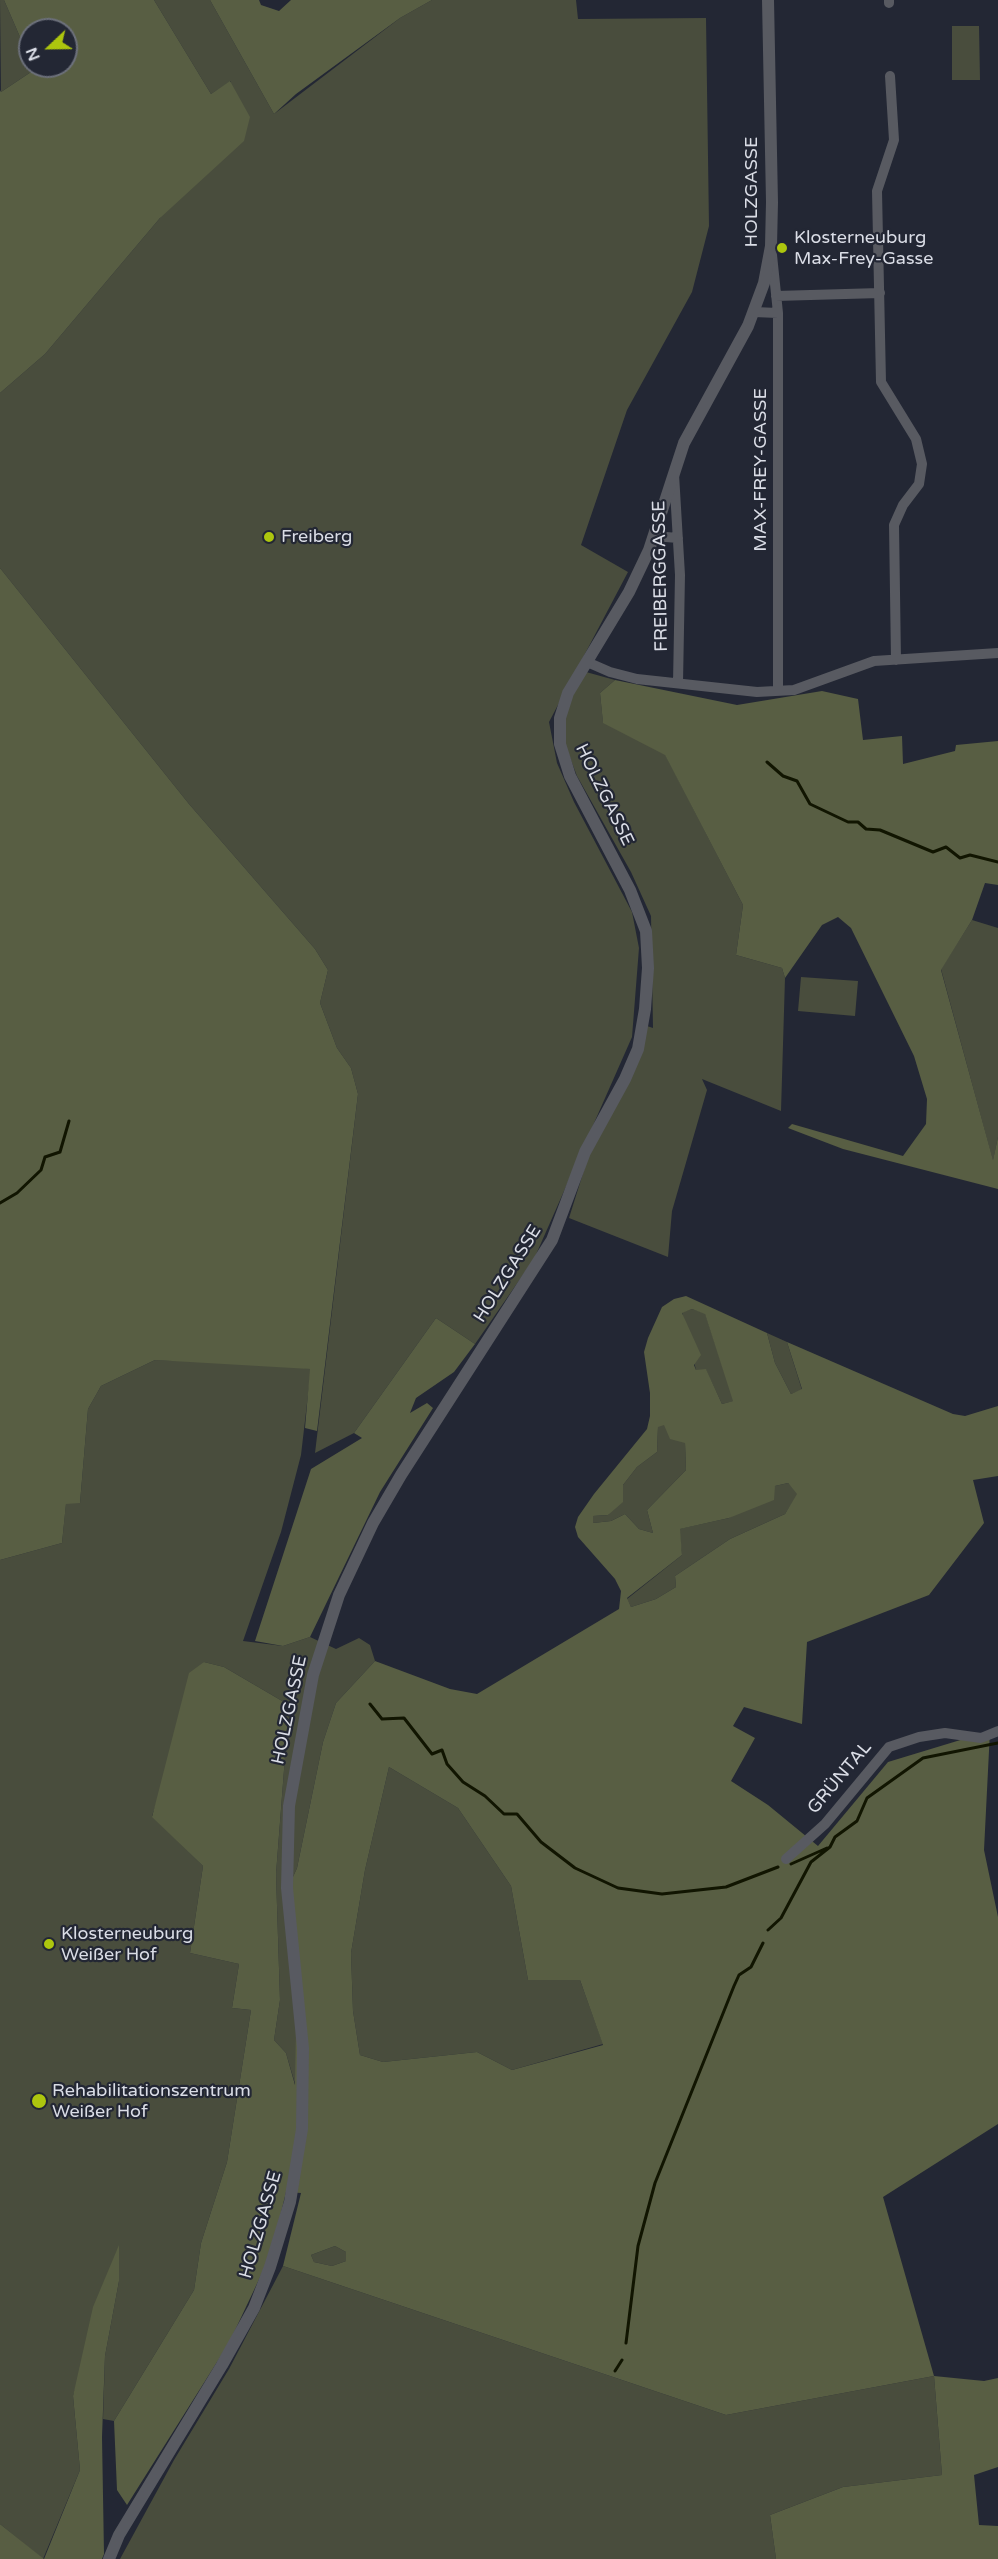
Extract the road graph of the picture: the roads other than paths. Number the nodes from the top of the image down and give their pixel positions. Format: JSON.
{"nodes":[{"id":1,"x":768,"y":0,"type":"edge"},
{"id":2,"x":890,"y":76,"type":"dead end"},
{"id":3,"x":771,"y":248,"type":"junction"},
{"id":4,"x":880,"y":293,"type":"junction"},
{"id":5,"x":776,"y":296,"type":"junction"},
{"id":6,"x":754,"y":312,"type":"junction"},
{"id":7,"x":778,"y":313,"type":"junction"},
{"id":8,"x":674,"y":469,"type":"junction"},
{"id":9,"x":654,"y":536,"type":"junction"},
{"id":10,"x":678,"y":538,"type":"junction"},
{"id":11,"x":998,"y":653,"type":"edge"},
{"id":12,"x":896,"y":660,"type":"junction"},
{"id":13,"x":587,"y":662,"type":"junction"},
{"id":14,"x":678,"y":683,"type":"junction"},
{"id":15,"x":778,"y":691,"type":"junction"},
{"id":16,"x":998,"y":1731,"type":"edge"},
{"id":17,"x":786,"y":1859,"type":"dead end"},
{"id":18,"x":109,"y":2559,"type":"edge"}],
"edges":[{"from":1,"to":3,"type":"street","name":"HOLZGASSE"},
{"from":2,"to":4,"type":"street"},
{"from":3,"to":5,"type":"street","name":"MAX-FREY-GASSE"},
{"from":3,"to":6,"type":"street","name":"HOLZGASSE"},
{"from":4,"to":5,"type":"street"},
{"from":4,"to":12,"type":"street"},
{"from":5,"to":7,"type":"street","name":"MAX-FREY-GASSE"},
{"from":6,"to":7,"type":"street"},
{"from":6,"to":8,"type":"street","name":"HOLZGASSE"},
{"from":7,"to":15,"type":"street","name":"MAX-FREY-GASSE"},
{"from":8,"to":9,"type":"street","name":"HOLZGASSE"},
{"from":8,"to":10,"type":"street","name":"FREIBERGGASSE"},
{"from":9,"to":10,"type":"street"},
{"from":9,"to":13,"type":"street","name":"HOLZGASSE"},
{"from":10,"to":14,"type":"street","name":"FREIBERGGASSE"},
{"from":11,"to":12,"type":"street"},
{"from":12,"to":15,"type":"street"},
{"from":13,"to":14,"type":"street"},
{"from":13,"to":18,"type":"street","name":"HOLZGASSE"},
{"from":14,"to":15,"type":"street"},
{"from":16,"to":17,"type":"street","name":"GRÜNTAL"}]}
